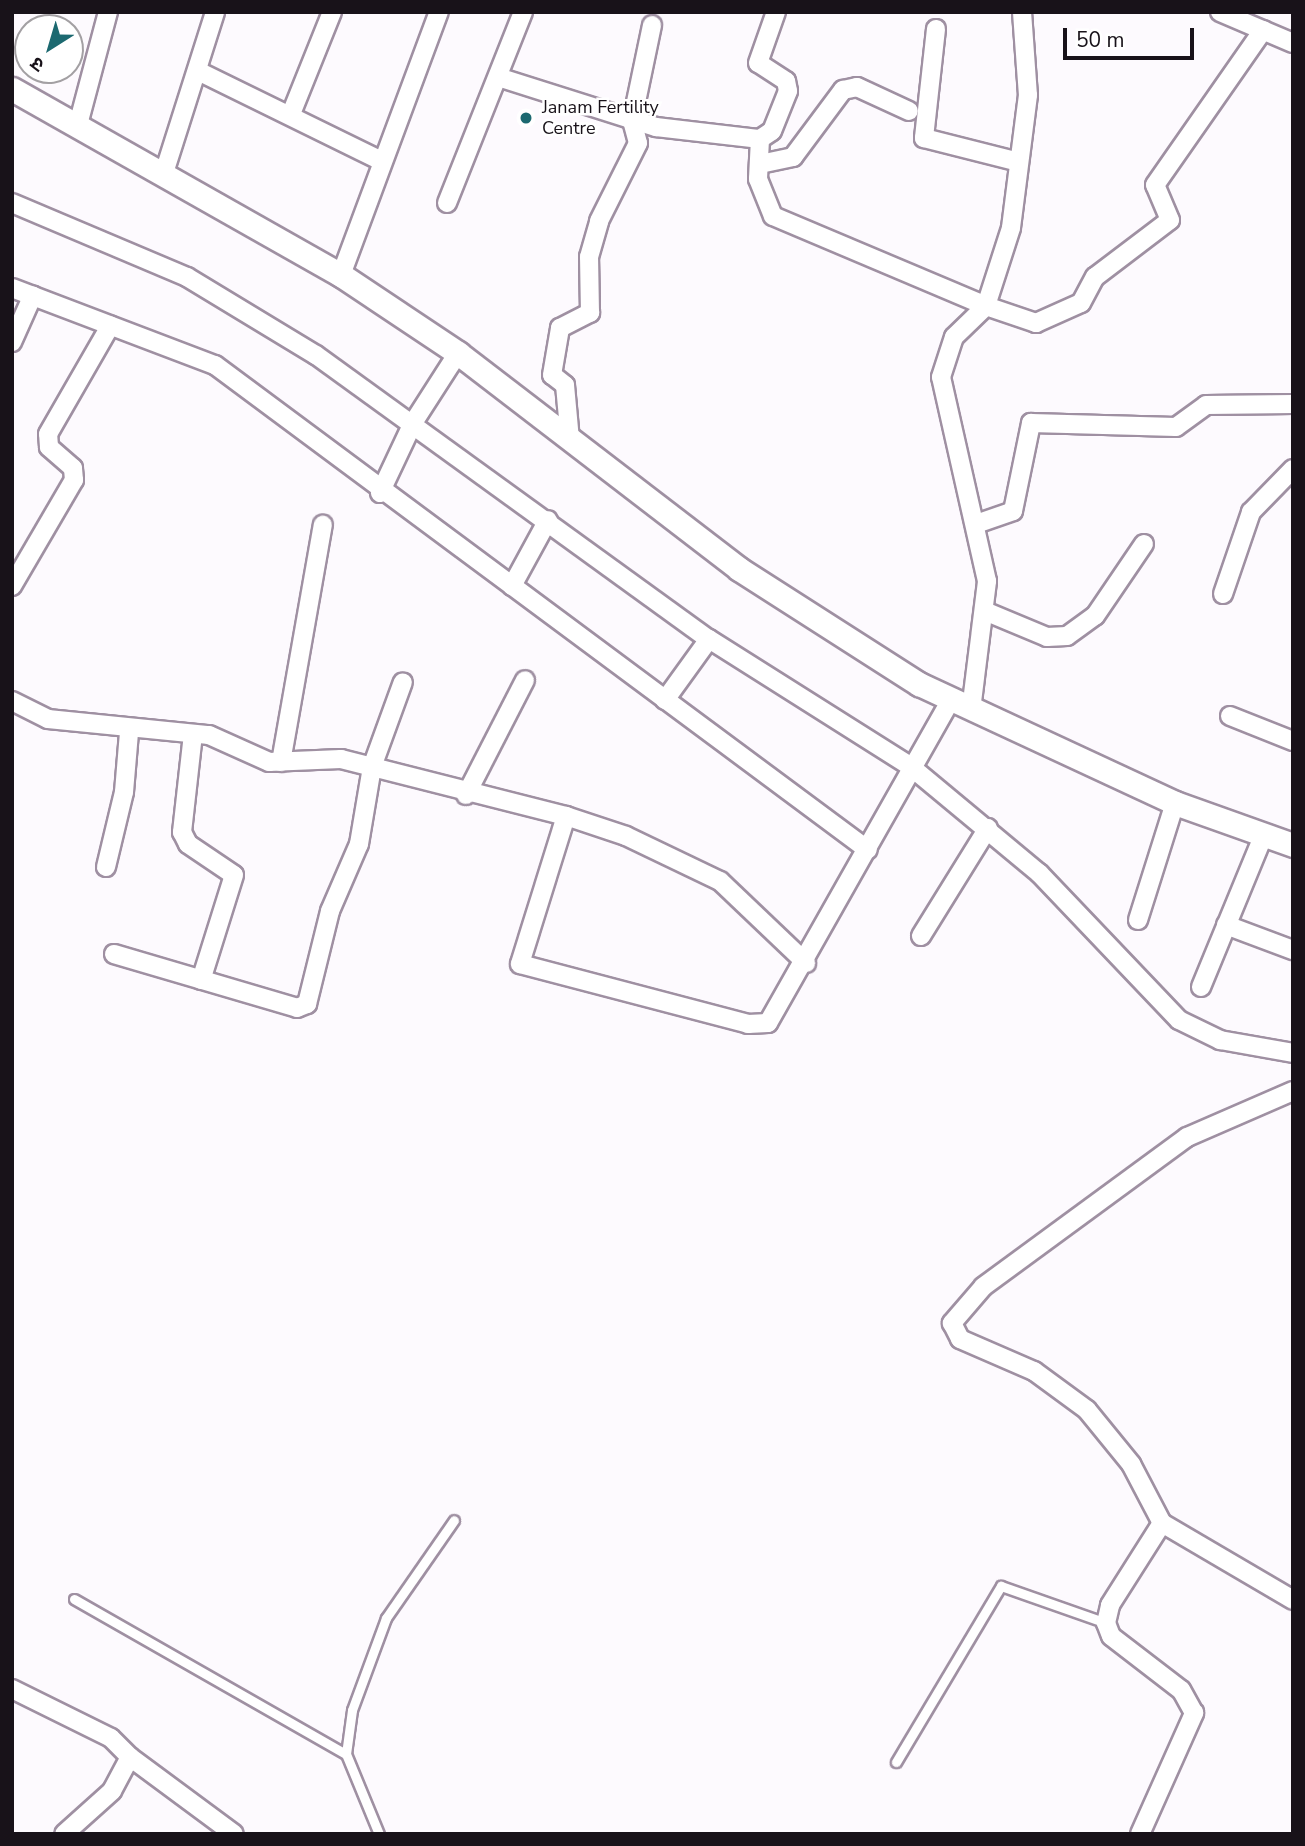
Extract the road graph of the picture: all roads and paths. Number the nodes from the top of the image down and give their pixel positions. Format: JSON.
{"nodes":[{"id":1,"x":108,"y":12,"type":"edge"},
{"id":2,"x":215,"y":12,"type":"edge"},
{"id":3,"x":332,"y":12,"type":"edge"},
{"id":4,"x":439,"y":12,"type":"edge"},
{"id":5,"x":523,"y":12,"type":"edge"},
{"id":6,"x":776,"y":12,"type":"edge"},
{"id":7,"x":1022,"y":12,"type":"edge"},
{"id":8,"x":1220,"y":12,"type":"edge"},
{"id":9,"x":652,"y":25,"type":"dead end"},
{"id":10,"x":936,"y":29,"type":"dead end"},
{"id":11,"x":1263,"y":30,"type":"junction"},
{"id":12,"x":1293,"y":43,"type":"edge"},
{"id":13,"x":200,"y":72,"type":"junction"},
{"id":14,"x":498,"y":77,"type":"junction"},
{"id":15,"x":12,"y":89,"type":"edge"},
{"id":16,"x":909,"y":111,"type":"dead end"},
{"id":17,"x":291,"y":114,"type":"junction"},
{"id":18,"x":79,"y":121,"type":"junction"},
{"id":19,"x":632,"y":121,"type":"junction"},
{"id":20,"x":760,"y":139,"type":"junction"},
{"id":21,"x":382,"y":161,"type":"junction"},
{"id":22,"x":1019,"y":162,"type":"junction"},
{"id":23,"x":760,"y":164,"type":"junction"},
{"id":24,"x":164,"y":173,"type":"junction"},
{"id":25,"x":12,"y":203,"type":"edge"},
{"id":26,"x":447,"y":203,"type":"dead end"},
{"id":27,"x":341,"y":275,"type":"junction"},
{"id":28,"x":12,"y":288,"type":"edge"},
{"id":29,"x":33,"y":295,"type":"junction"},
{"id":30,"x":986,"y":306,"type":"junction"},
{"id":31,"x":110,"y":326,"type":"junction"},
{"id":32,"x":12,"y":342,"type":"edge"},
{"id":33,"x":458,"y":353,"type":"junction"},
{"id":34,"x":1293,"y":404,"type":"edge"},
{"id":35,"x":413,"y":423,"type":"junction"},
{"id":36,"x":570,"y":440,"type":"junction"},
{"id":37,"x":1293,"y":469,"type":"edge"},
{"id":38,"x":380,"y":493,"type":"junction"},
{"id":39,"x":548,"y":520,"type":"junction"},
{"id":40,"x":976,"y":524,"type":"junction"},
{"id":41,"x":323,"y":525,"type":"dead end"},
{"id":42,"x":1144,"y":544,"type":"dead end"},
{"id":43,"x":12,"y":586,"type":"edge"},
{"id":44,"x":512,"y":586,"type":"junction"},
{"id":45,"x":1223,"y":594,"type":"dead end"},
{"id":46,"x":987,"y":612,"type":"junction"},
{"id":47,"x":709,"y":639,"type":"junction"},
{"id":48,"x":525,"y":680,"type":"dead end"},
{"id":49,"x":403,"y":682,"type":"dead end"},
{"id":50,"x":665,"y":700,"type":"junction"},
{"id":51,"x":12,"y":701,"type":"edge"},
{"id":52,"x":961,"y":705,"type":"junction"},
{"id":53,"x":1230,"y":716,"type":"dead end"},
{"id":54,"x":129,"y":732,"type":"junction"},
{"id":55,"x":193,"y":734,"type":"junction"},
{"id":56,"x":1293,"y":741,"type":"edge"},
{"id":57,"x":281,"y":762,"type":"junction"},
{"id":58,"x":910,"y":766,"type":"junction"},
{"id":59,"x":372,"y":767,"type":"junction"},
{"id":60,"x":466,"y":795,"type":"junction"},
{"id":61,"x":1175,"y":803,"type":"junction"},
{"id":62,"x":566,"y":816,"type":"junction"},
{"id":63,"x":988,"y":828,"type":"junction"},
{"id":64,"x":1264,"y":834,"type":"junction"},
{"id":65,"x":1293,"y":845,"type":"edge"},
{"id":66,"x":868,"y":850,"type":"junction"},
{"id":67,"x":106,"y":867,"type":"dead end"},
{"id":68,"x":1138,"y":920,"type":"dead end"},
{"id":69,"x":1226,"y":925,"type":"junction"},
{"id":70,"x":921,"y":936,"type":"dead end"},
{"id":71,"x":1293,"y":950,"type":"edge"},
{"id":72,"x":114,"y":954,"type":"dead end"},
{"id":73,"x":806,"y":963,"type":"junction"},
{"id":74,"x":201,"y":980,"type":"junction"},
{"id":75,"x":1200,"y":987,"type":"dead end"},
{"id":76,"x":1293,"y":1053,"type":"edge"},
{"id":77,"x":1293,"y":1091,"type":"edge"},
{"id":78,"x":454,"y":1520,"type":"dead end"},
{"id":79,"x":1162,"y":1523,"type":"junction"},
{"id":80,"x":74,"y":1599,"type":"dead end"},
{"id":81,"x":1293,"y":1600,"type":"edge"},
{"id":82,"x":1106,"y":1623,"type":"junction"},
{"id":83,"x":12,"y":1689,"type":"edge"},
{"id":84,"x":346,"y":1754,"type":"junction"},
{"id":85,"x":130,"y":1757,"type":"junction"},
{"id":86,"x":896,"y":1762,"type":"dead end"},
{"id":87,"x":64,"y":1834,"type":"edge"},
{"id":88,"x":233,"y":1834,"type":"edge"},
{"id":89,"x":379,"y":1834,"type":"edge"},
{"id":90,"x":1140,"y":1834,"type":"edge"}],
"edges":[{"from":1,"to":18,"type":"street"},
{"from":2,"to":13,"type":"street"},
{"from":3,"to":17,"type":"street"},
{"from":4,"to":21,"type":"street"},
{"from":5,"to":14,"type":"street"},
{"from":6,"to":20,"type":"street"},
{"from":7,"to":22,"type":"street"},
{"from":8,"to":11,"type":"street"},
{"from":9,"to":19,"type":"street"},
{"from":10,"to":22,"type":"street"},
{"from":11,"to":12,"type":"street"},
{"from":11,"to":30,"type":"street"},
{"from":13,"to":17,"type":"street"},
{"from":13,"to":24,"type":"street"},
{"from":14,"to":19,"type":"street"},
{"from":14,"to":26,"type":"street"},
{"from":15,"to":18,"type":"street"},
{"from":16,"to":23,"type":"street"},
{"from":17,"to":21,"type":"street"},
{"from":18,"to":24,"type":"street"},
{"from":19,"to":20,"type":"street"},
{"from":19,"to":36,"type":"street"},
{"from":20,"to":23,"type":"street"},
{"from":21,"to":27,"type":"street"},
{"from":22,"to":30,"type":"street"},
{"from":23,"to":30,"type":"street"},
{"from":24,"to":27,"type":"street"},
{"from":25,"to":35,"type":"street"},
{"from":27,"to":33,"type":"street"},
{"from":28,"to":29,"type":"street"},
{"from":29,"to":31,"type":"street"},
{"from":29,"to":32,"type":"street"},
{"from":30,"to":40,"type":"street"},
{"from":31,"to":38,"type":"street"},
{"from":31,"to":43,"type":"street"},
{"from":33,"to":35,"type":"street"},
{"from":33,"to":36,"type":"street"},
{"from":34,"to":40,"type":"street"},
{"from":35,"to":38,"type":"street"},
{"from":35,"to":39,"type":"street"},
{"from":36,"to":52,"type":"street"},
{"from":37,"to":45,"type":"street"},
{"from":38,"to":44,"type":"street"},
{"from":39,"to":44,"type":"street"},
{"from":39,"to":47,"type":"street"},
{"from":40,"to":46,"type":"street"},
{"from":41,"to":57,"type":"street"},
{"from":42,"to":46,"type":"street"},
{"from":44,"to":50,"type":"street"},
{"from":46,"to":52,"type":"street"},
{"from":47,"to":50,"type":"street"},
{"from":47,"to":58,"type":"street"},
{"from":48,"to":60,"type":"street"},
{"from":49,"to":59,"type":"street"},
{"from":50,"to":66,"type":"street"},
{"from":51,"to":54,"type":"street"},
{"from":52,"to":58,"type":"street"},
{"from":52,"to":61,"type":"street"},
{"from":53,"to":56,"type":"street"},
{"from":54,"to":55,"type":"street"},
{"from":54,"to":67,"type":"street"},
{"from":55,"to":57,"type":"street"},
{"from":55,"to":74,"type":"street"},
{"from":57,"to":59,"type":"street"},
{"from":58,"to":63,"type":"street"},
{"from":58,"to":66,"type":"street"},
{"from":59,"to":60,"type":"street"},
{"from":59,"to":74,"type":"street"},
{"from":60,"to":62,"type":"street"},
{"from":61,"to":64,"type":"street"},
{"from":61,"to":68,"type":"street"},
{"from":62,"to":73,"type":"street"},
{"from":62,"to":73,"type":"street"},
{"from":63,"to":70,"type":"street"},
{"from":63,"to":76,"type":"street"},
{"from":64,"to":65,"type":"street"},
{"from":64,"to":69,"type":"street"},
{"from":66,"to":73,"type":"street"},
{"from":69,"to":71,"type":"street"},
{"from":69,"to":75,"type":"street"},
{"from":72,"to":74,"type":"street"},
{"from":77,"to":79,"type":"street"},
{"from":78,"to":84,"type":"lane"},
{"from":79,"to":81,"type":"street"},
{"from":79,"to":82,"type":"street"},
{"from":80,"to":84,"type":"lane"},
{"from":82,"to":86,"type":"lane"},
{"from":82,"to":90,"type":"street"},
{"from":83,"to":85,"type":"street"},
{"from":84,"to":89,"type":"lane"},
{"from":85,"to":87,"type":"street"},
{"from":85,"to":88,"type":"street"}]}
